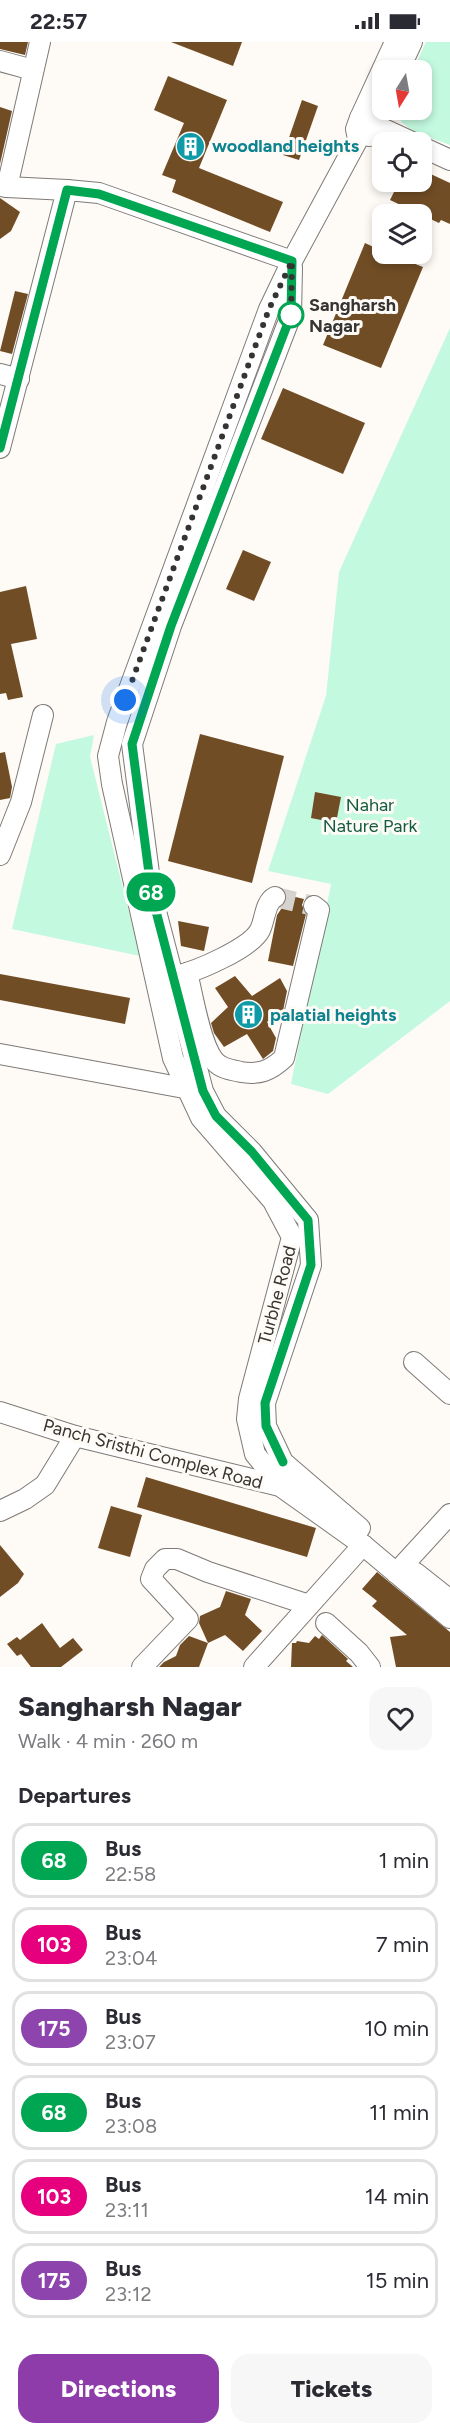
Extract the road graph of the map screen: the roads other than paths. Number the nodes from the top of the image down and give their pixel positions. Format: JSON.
{"nodes":[{"id":1,"x":40,"y":42,"type":"edge"},
{"id":2,"x":395,"y":42,"type":"edge"},
{"id":3,"x":412,"y":42,"type":"edge"},
{"id":4,"x":389,"y":60,"type":"edge"},
{"id":5,"x":404,"y":60,"type":"edge"},
{"id":6,"x":0,"y":61,"type":"edge"},
{"id":7,"x":33,"y":70,"type":"junction"},
{"id":8,"x":372,"y":117,"type":"edge"},
{"id":9,"x":377,"y":120,"type":"edge"},
{"id":10,"x":396,"y":132,"type":"edge"},
{"id":11,"x":432,"y":152,"type":"edge"},
{"id":12,"x":450,"y":160,"type":"edge"},
{"id":13,"x":4,"y":187,"type":"edge"},
{"id":14,"x":67,"y":190,"type":"junction"},
{"id":15,"x":292,"y":261,"type":"junction"},
{"id":16,"x":0,"y":374,"type":"edge"},
{"id":17,"x":20,"y":379,"type":"junction"},
{"id":18,"x":0,"y":448,"type":"edge"},
{"id":19,"x":43,"y":715,"type":"dead end"},
{"id":20,"x":134,"y":754,"type":"junction"},
{"id":21,"x":108,"y":756,"type":"junction"},
{"id":22,"x":0,"y":855,"type":"edge"},
{"id":23,"x":275,"y":897,"type":"dead end"},
{"id":24,"x":145,"y":899,"type":"junction"},
{"id":25,"x":314,"y":906,"type":"dead end"},
{"id":26,"x":171,"y":977,"type":"junction"},
{"id":27,"x":0,"y":1054,"type":"edge"},
{"id":28,"x":196,"y":1090,"type":"junction"},
{"id":29,"x":288,"y":1255,"type":"junction"},
{"id":30,"x":310,"y":1255,"type":"junction"},
{"id":31,"x":414,"y":1362,"type":"dead end"},
{"id":32,"x":450,"y":1394,"type":"edge"},
{"id":33,"x":0,"y":1412,"type":"edge"},
{"id":34,"x":75,"y":1436,"type":"junction"},
{"id":35,"x":306,"y":1483,"type":"junction"},
{"id":36,"x":283,"y":1488,"type":"junction"},
{"id":37,"x":0,"y":1511,"type":"edge"},
{"id":38,"x":450,"y":1514,"type":"edge"},
{"id":39,"x":363,"y":1545,"type":"junction"},
{"id":40,"x":401,"y":1569,"type":"junction"},
{"id":41,"x":450,"y":1600,"type":"edge"},
{"id":42,"x":309,"y":1605,"type":"junction"},
{"id":43,"x":450,"y":1618,"type":"edge"},
{"id":44,"x":326,"y":1623,"type":"dead end"},
{"id":45,"x":142,"y":1667,"type":"edge"},
{"id":46,"x":254,"y":1667,"type":"edge"},
{"id":47,"x":370,"y":1667,"type":"edge"}],
"edges":[{"from":1,"to":7,"type":"street"},
{"from":2,"to":4,"type":"street"},
{"from":3,"to":5,"type":"street"},
{"from":6,"to":7,"type":"street"},
{"from":7,"to":13,"type":"street"},
{"from":8,"to":15,"type":"street","name":"Turbhe Road"},
{"from":9,"to":10,"type":"street"},
{"from":11,"to":12,"type":"street"},
{"from":13,"to":14,"type":"street"},
{"from":14,"to":15,"type":"street"},
{"from":14,"to":17,"type":"street"},
{"from":15,"to":20,"type":"street"},
{"from":15,"to":21,"type":"street","name":"Turbhe Road"},
{"from":16,"to":17,"type":"street"},
{"from":17,"to":18,"type":"street"},
{"from":19,"to":22,"type":"street"},
{"from":20,"to":21,"type":"street"},
{"from":20,"to":24,"type":"street"},
{"from":21,"to":24,"type":"street","name":"Turbhe Road"},
{"from":23,"to":26,"type":"street"},
{"from":24,"to":26,"type":"street","name":"Turbhe Road"},
{"from":25,"to":26,"type":"street"},
{"from":26,"to":28,"type":"street","name":"Turbhe Road"},
{"from":27,"to":28,"type":"street"},
{"from":28,"to":29,"type":"street","name":"Turbhe Road"},
{"from":28,"to":30,"type":"street"},
{"from":29,"to":30,"type":"street"},
{"from":29,"to":36,"type":"street","name":"Turbhe Road"},
{"from":30,"to":35,"type":"street"},
{"from":31,"to":32,"type":"street"},
{"from":33,"to":34,"type":"street","name":"Panch Sristhi Complex Road"},
{"from":34,"to":36,"type":"street","name":"Panch Sristhi Complex Road"},
{"from":34,"to":37,"type":"street"},
{"from":35,"to":36,"type":"street","name":"Panch Sristhi Complex Road"},
{"from":35,"to":40,"type":"street"},
{"from":36,"to":39,"type":"street"},
{"from":38,"to":40,"type":"street"},
{"from":39,"to":40,"type":"street"},
{"from":39,"to":42,"type":"street"},
{"from":40,"to":41,"type":"street"},
{"from":40,"to":43,"type":"street"},
{"from":42,"to":45,"type":"street"},
{"from":42,"to":46,"type":"street"},
{"from":44,"to":47,"type":"street"}]}
